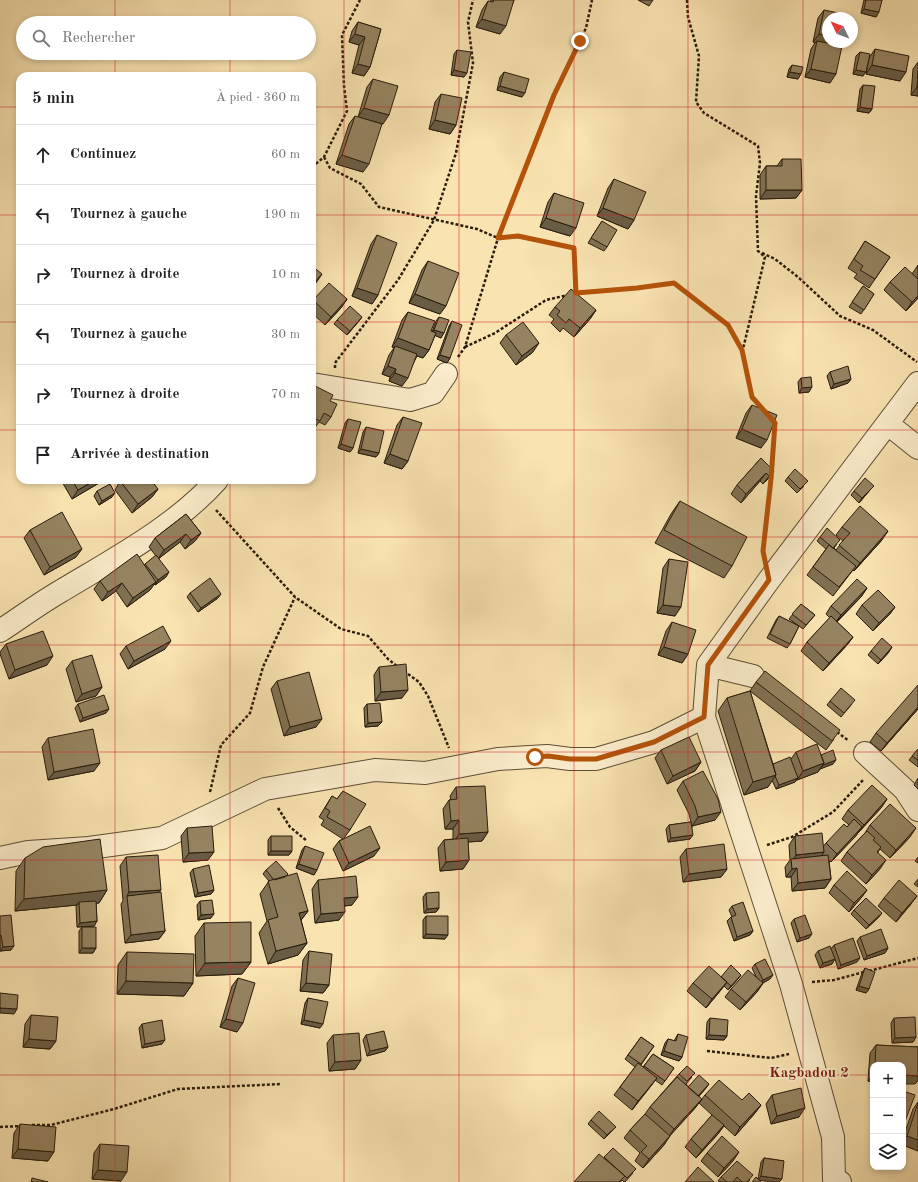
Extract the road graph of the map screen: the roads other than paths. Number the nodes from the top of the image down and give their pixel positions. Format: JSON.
{"nodes":[{"id":1,"x":446,"y":374,"type":"road end"},
{"id":2,"x":918,"y":383,"type":"edge"},
{"id":3,"x":316,"y":385,"type":"edge"},
{"id":4,"x":888,"y":424,"type":"junction"},
{"id":5,"x":918,"y":448,"type":"edge"},
{"id":6,"x":210,"y":488,"type":"edge"},
{"id":7,"x":0,"y":631,"type":"edge"},
{"id":8,"x":708,"y":665,"type":"junction"},
{"id":9,"x":753,"y":676,"type":"dead end"},
{"id":10,"x":704,"y":717,"type":"junction"},
{"id":11,"x":871,"y":759,"type":"road end"},
{"id":12,"x":918,"y":810,"type":"edge"},
{"id":13,"x":0,"y":858,"type":"edge"},
{"id":14,"x":835,"y":1181,"type":"edge"}],
"edges":[{"from":1,"to":3,"type":"street"},
{"from":2,"to":4,"type":"street"},
{"from":4,"to":5,"type":"street"},
{"from":4,"to":8,"type":"street"},
{"from":6,"to":7,"type":"street"},
{"from":8,"to":9,"type":"street"},
{"from":8,"to":10,"type":"street"},
{"from":10,"to":13,"type":"street"},
{"from":10,"to":14,"type":"street"},
{"from":11,"to":12,"type":"street"}]}
